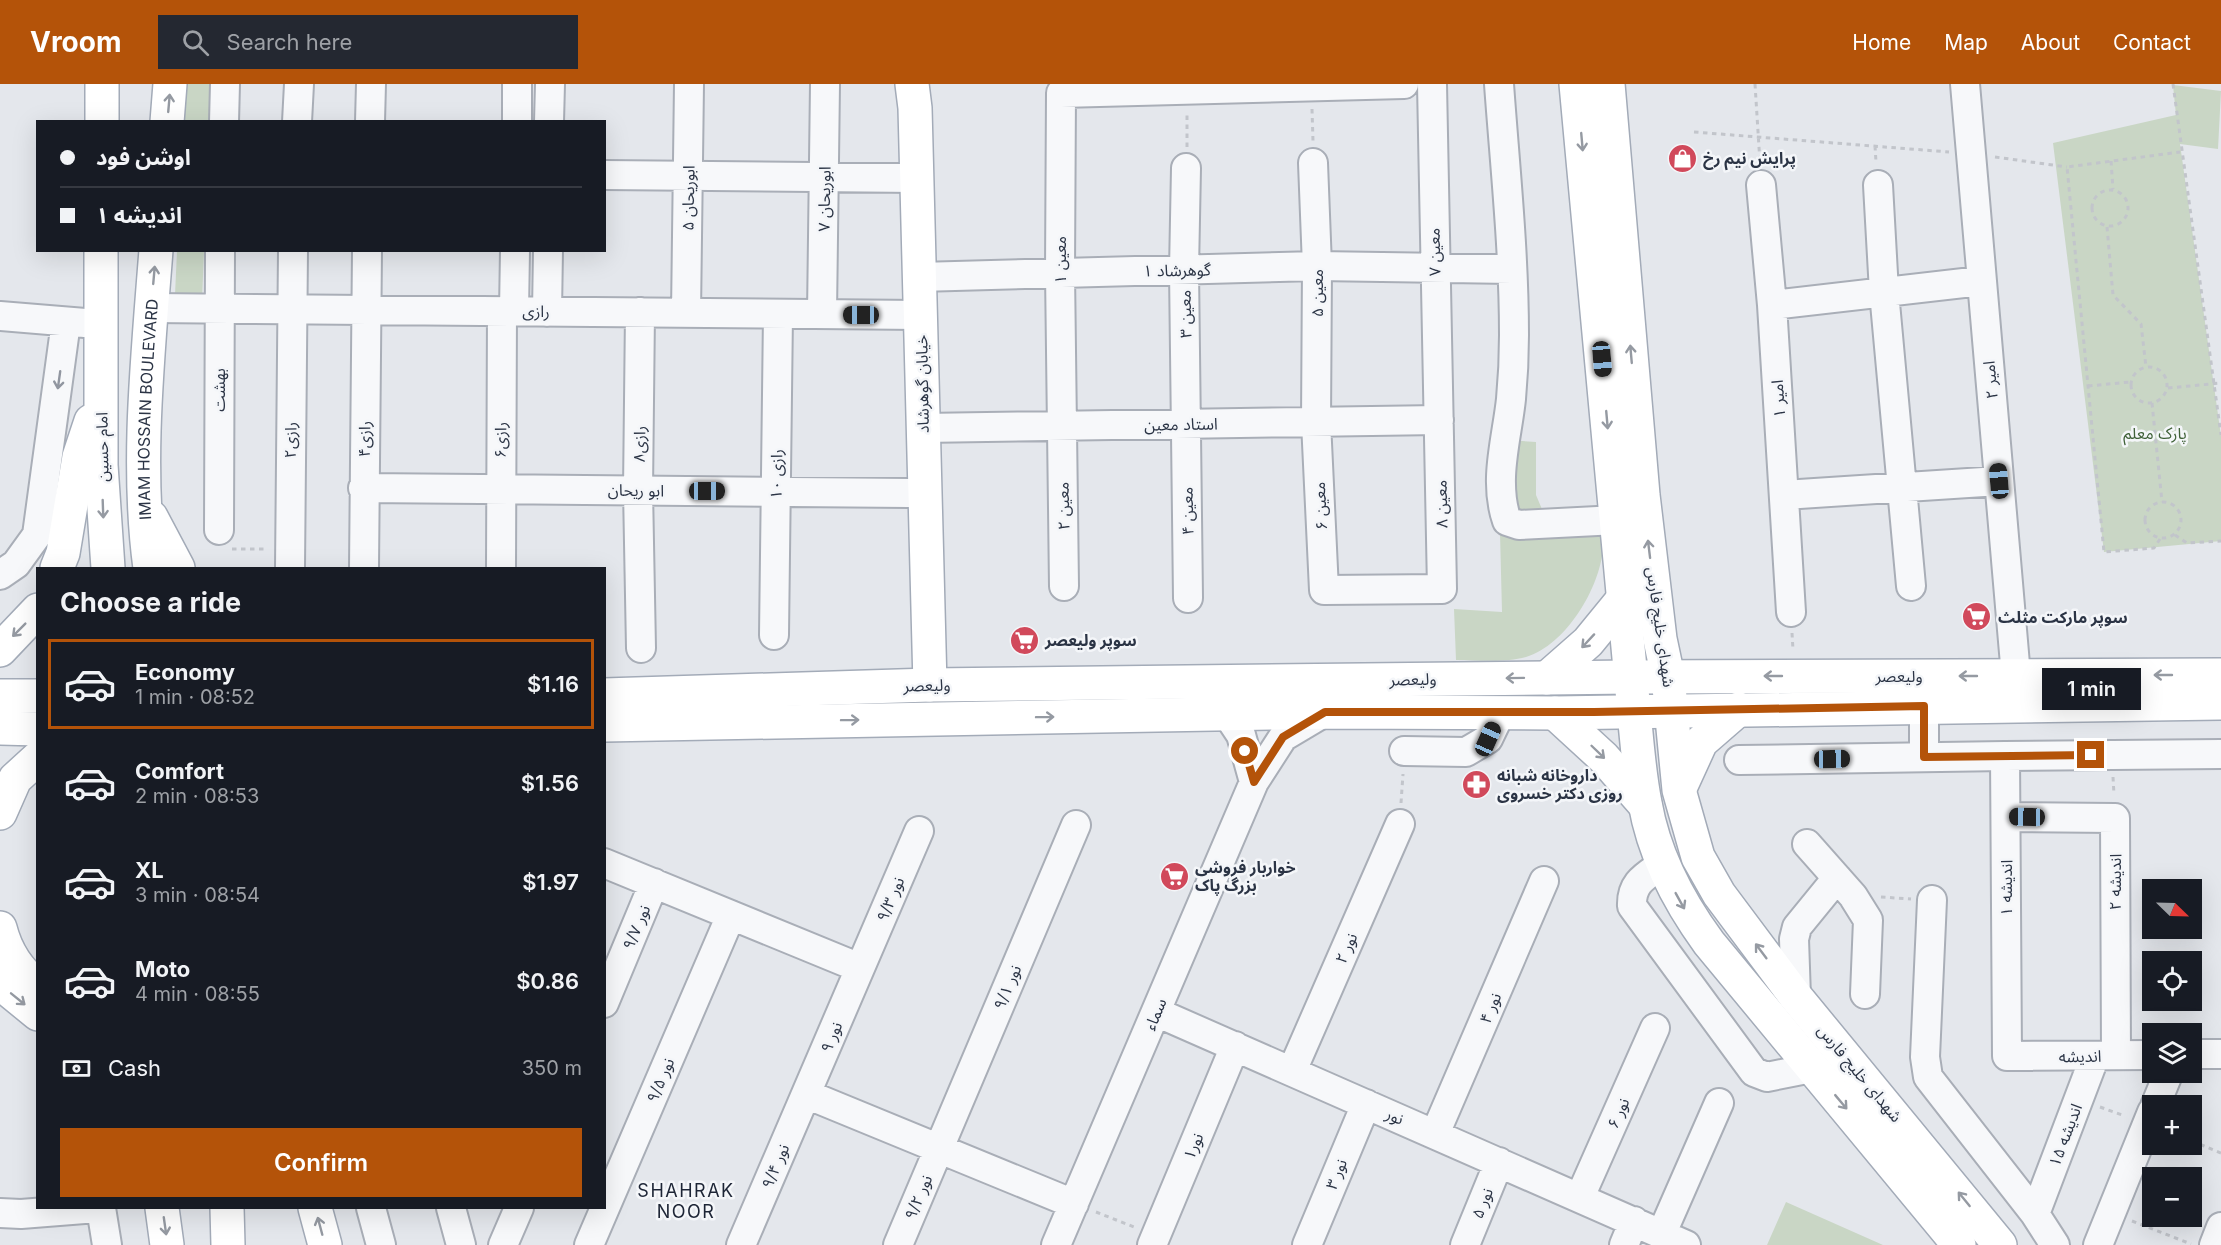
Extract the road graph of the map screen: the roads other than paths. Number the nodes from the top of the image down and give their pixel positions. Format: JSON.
{"nodes":[{"id":1,"x":102,"y":84,"type":"edge"},
{"id":2,"x":170,"y":84,"type":"edge"},
{"id":3,"x":225,"y":84,"type":"edge"},
{"id":4,"x":299,"y":84,"type":"edge"},
{"id":5,"x":371,"y":84,"type":"edge"},
{"id":6,"x":518,"y":84,"type":"edge"},
{"id":7,"x":550,"y":84,"type":"edge"},
{"id":8,"x":689,"y":84,"type":"edge"},
{"id":9,"x":825,"y":84,"type":"edge"},
{"id":10,"x":912,"y":84,"type":"edge"},
{"id":11,"x":1404,"y":84,"type":"edge"},
{"id":12,"x":1432,"y":84,"type":"edge"},
{"id":13,"x":1499,"y":84,"type":"edge"},
{"id":14,"x":1576,"y":84,"type":"edge"},
{"id":15,"x":1608,"y":84,"type":"edge"},
{"id":16,"x":1965,"y":84,"type":"edge"},
{"id":17,"x":1228,"y":86,"type":"edge"},
{"id":18,"x":102,"y":120,"type":"edge"},
{"id":19,"x":167,"y":120,"type":"edge"},
{"id":20,"x":224,"y":120,"type":"edge"},
{"id":21,"x":297,"y":120,"type":"edge"},
{"id":22,"x":370,"y":120,"type":"edge"},
{"id":23,"x":517,"y":120,"type":"edge"},
{"id":24,"x":549,"y":120,"type":"edge"},
{"id":25,"x":1313,"y":163,"type":"road end"},
{"id":26,"x":1186,"y":168,"type":"road end"},
{"id":27,"x":606,"y":176,"type":"edge"},
{"id":28,"x":688,"y":176,"type":"junction"},
{"id":29,"x":824,"y":178,"type":"junction"},
{"id":30,"x":917,"y":178,"type":"junction"},
{"id":31,"x":1761,"y":185,"type":"road end"},
{"id":32,"x":1878,"y":185,"type":"dead end"},
{"id":33,"x":101,"y":252,"type":"edge"},
{"id":34,"x":156,"y":252,"type":"edge"},
{"id":35,"x":220,"y":252,"type":"edge"},
{"id":36,"x":293,"y":252,"type":"edge"},
{"id":37,"x":367,"y":252,"type":"edge"},
{"id":38,"x":515,"y":252,"type":"edge"},
{"id":39,"x":548,"y":252,"type":"edge"},
{"id":40,"x":1317,"y":266,"type":"junction"},
{"id":41,"x":1434,"y":269,"type":"junction"},
{"id":42,"x":1512,"y":269,"type":"junction"},
{"id":43,"x":1184,"y":270,"type":"junction"},
{"id":44,"x":1060,"y":272,"type":"junction"},
{"id":45,"x":919,"y":277,"type":"junction"},
{"id":46,"x":1981,"y":281,"type":"junction"},
{"id":47,"x":1884,"y":292,"type":"junction"},
{"id":48,"x":1772,"y":305,"type":"junction"},
{"id":49,"x":152,"y":308,"type":"junction"},
{"id":50,"x":219,"y":308,"type":"junction"},
{"id":51,"x":365,"y":310,"type":"junction"},
{"id":52,"x":291,"y":311,"type":"junction"},
{"id":53,"x":508,"y":311,"type":"junction"},
{"id":54,"x":547,"y":312,"type":"junction"},
{"id":55,"x":640,"y":312,"type":"junction"},
{"id":56,"x":686,"y":313,"type":"junction"},
{"id":57,"x":778,"y":314,"type":"junction"},
{"id":58,"x":822,"y":314,"type":"junction"},
{"id":59,"x":920,"y":315,"type":"junction"},
{"id":60,"x":0,"y":316,"type":"edge"},
{"id":61,"x":66,"y":322,"type":"junction"},
{"id":62,"x":101,"y":325,"type":"junction"},
{"id":63,"x":100,"y":394,"type":"junction"},
{"id":64,"x":1439,"y":420,"type":"junction"},
{"id":65,"x":1316,"y":422,"type":"junction"},
{"id":66,"x":1186,"y":424,"type":"junction"},
{"id":67,"x":1062,"y":426,"type":"junction"},
{"id":68,"x":923,"y":428,"type":"junction"},
{"id":69,"x":49,"y":448,"type":"junction"},
{"id":70,"x":1999,"y":481,"type":"junction"},
{"id":71,"x":1902,"y":487,"type":"junction"},
{"id":72,"x":363,"y":488,"type":"junction"},
{"id":73,"x":500,"y":489,"type":"junction"},
{"id":74,"x":638,"y":490,"type":"junction"},
{"id":75,"x":776,"y":492,"type":"junction"},
{"id":76,"x":909,"y":493,"type":"dead end"},
{"id":77,"x":1784,"y":495,"type":"junction"},
{"id":78,"x":145,"y":503,"type":"junction"},
{"id":79,"x":1617,"y":520,"type":"junction"},
{"id":80,"x":219,"y":530,"type":"road end"},
{"id":81,"x":290,"y":559,"type":"edge"},
{"id":82,"x":57,"y":567,"type":"edge"},
{"id":83,"x":108,"y":567,"type":"edge"},
{"id":84,"x":150,"y":567,"type":"edge"},
{"id":85,"x":177,"y":567,"type":"edge"},
{"id":86,"x":364,"y":567,"type":"edge"},
{"id":87,"x":501,"y":567,"type":"edge"},
{"id":88,"x":0,"y":575,"type":"edge"},
{"id":89,"x":1064,"y":586,"type":"dead end"},
{"id":90,"x":1911,"y":586,"type":"dead end"},
{"id":91,"x":1324,"y":590,"type":"joint"},
{"id":92,"x":1188,"y":598,"type":"dead end"},
{"id":93,"x":1624,"y":598,"type":"junction"},
{"id":94,"x":36,"y":612,"type":"edge"},
{"id":95,"x":1791,"y":612,"type":"road end"},
{"id":96,"x":774,"y":635,"type":"dead end"},
{"id":97,"x":641,"y":648,"type":"dead end"},
{"id":98,"x":0,"y":650,"type":"edge"},
{"id":99,"x":2221,"y":675,"type":"edge"},
{"id":100,"x":2016,"y":676,"type":"junction"},
{"id":101,"x":1631,"y":677,"type":"junction"},
{"id":102,"x":1668,"y":677,"type":"junction"},
{"id":103,"x":1547,"y":678,"type":"junction"},
{"id":104,"x":930,"y":685,"type":"junction"},
{"id":105,"x":606,"y":695,"type":"edge"},
{"id":106,"x":2221,"y":703,"type":"edge"},
{"id":107,"x":1924,"y":706,"type":"junction"},
{"id":108,"x":1738,"y":709,"type":"junction"},
{"id":109,"x":1672,"y":711,"type":"junction"},
{"id":110,"x":1325,"y":712,"type":"junction"},
{"id":111,"x":1501,"y":712,"type":"junction"},
{"id":112,"x":1555,"y":712,"type":"junction"},
{"id":113,"x":1634,"y":712,"type":"junction"},
{"id":114,"x":1227,"y":714,"type":"junction"},
{"id":115,"x":792,"y":720,"type":"junction"},
{"id":116,"x":606,"y":724,"type":"edge"},
{"id":117,"x":606,"y":745,"type":"edge"},
{"id":118,"x":1404,"y":751,"type":"road end"},
{"id":119,"x":2221,"y":754,"type":"edge"},
{"id":120,"x":2005,"y":756,"type":"junction"},
{"id":121,"x":1924,"y":757,"type":"junction"},
{"id":122,"x":36,"y":760,"type":"edge"},
{"id":123,"x":1739,"y":760,"type":"dead end"},
{"id":124,"x":1254,"y":782,"type":"junction"},
{"id":125,"x":1679,"y":790,"type":"junction"},
{"id":126,"x":1645,"y":805,"type":"junction"},
{"id":127,"x":0,"y":813,"type":"edge"},
{"id":128,"x":2006,"y":817,"type":"junction"},
{"id":129,"x":1400,"y":824,"type":"road end"},
{"id":130,"x":1076,"y":825,"type":"dead end"},
{"id":131,"x":919,"y":831,"type":"dead end"},
{"id":132,"x":1807,"y":844,"type":"dead end"},
{"id":133,"x":1664,"y":863,"type":"junction"},
{"id":134,"x":606,"y":864,"type":"edge"},
{"id":135,"x":1544,"y":881,"type":"dead end"},
{"id":136,"x":654,"y":883,"type":"junction"},
{"id":137,"x":1845,"y":887,"type":"junction"},
{"id":138,"x":1932,"y":900,"type":"road end"},
{"id":139,"x":731,"y":915,"type":"junction"},
{"id":140,"x":0,"y":928,"type":"edge"},
{"id":141,"x":860,"y":968,"type":"junction"},
{"id":142,"x":0,"y":983,"type":"edge"},
{"id":143,"x":36,"y":984,"type":"edge"},
{"id":144,"x":1865,"y":994,"type":"dead end"},
{"id":145,"x":606,"y":998,"type":"edge"},
{"id":146,"x":1796,"y":998,"type":"junction"},
{"id":147,"x":36,"y":1012,"type":"edge"},
{"id":148,"x":1156,"y":1012,"type":"junction"},
{"id":149,"x":1655,"y":1028,"type":"dead end"},
{"id":150,"x":1234,"y":1046,"type":"junction"},
{"id":151,"x":2202,"y":1054,"type":"edge"},
{"id":152,"x":2221,"y":1054,"type":"edge"},
{"id":153,"x":2142,"y":1055,"type":"edge"},
{"id":154,"x":2007,"y":1056,"type":"joint"},
{"id":155,"x":2105,"y":1056,"type":"junction"},
{"id":156,"x":1812,"y":1068,"type":"junction"},
{"id":157,"x":1292,"y":1071,"type":"junction"},
{"id":158,"x":806,"y":1094,"type":"junction"},
{"id":159,"x":1719,"y":1103,"type":"dead end"},
{"id":160,"x":1366,"y":1104,"type":"junction"},
{"id":161,"x":1435,"y":1134,"type":"junction"},
{"id":162,"x":2142,"y":1138,"type":"edge"},
{"id":163,"x":938,"y":1149,"type":"junction"},
{"id":164,"x":1499,"y":1162,"type":"junction"},
{"id":165,"x":1580,"y":1197,"type":"junction"},
{"id":166,"x":1074,"y":1204,"type":"junction"},
{"id":167,"x":606,"y":1205,"type":"edge"},
{"id":168,"x":86,"y":1209,"type":"edge"},
{"id":169,"x":99,"y":1209,"type":"edge"},
{"id":170,"x":162,"y":1209,"type":"edge"},
{"id":171,"x":226,"y":1209,"type":"edge"},
{"id":172,"x":315,"y":1209,"type":"edge"},
{"id":173,"x":371,"y":1209,"type":"edge"},
{"id":174,"x":451,"y":1209,"type":"edge"},
{"id":175,"x":519,"y":1209,"type":"edge"},
{"id":176,"x":604,"y":1209,"type":"edge"},
{"id":177,"x":0,"y":1213,"type":"edge"},
{"id":178,"x":2035,"y":1214,"type":"junction"},
{"id":179,"x":2221,"y":1227,"type":"edge"},
{"id":180,"x":1629,"y":1233,"type":"edge"},
{"id":181,"x":1674,"y":1239,"type":"edge"},
{"id":182,"x":1154,"y":1240,"type":"edge"},
{"id":183,"x":748,"y":1243,"type":"edge"},
{"id":184,"x":107,"y":1245,"type":"edge"},
{"id":185,"x":168,"y":1245,"type":"edge"},
{"id":186,"x":228,"y":1245,"type":"edge"},
{"id":187,"x":325,"y":1245,"type":"edge"},
{"id":188,"x":381,"y":1245,"type":"edge"},
{"id":189,"x":461,"y":1245,"type":"edge"},
{"id":190,"x":503,"y":1245,"type":"edge"},
{"id":191,"x":589,"y":1245,"type":"edge"},
{"id":192,"x":898,"y":1245,"type":"edge"},
{"id":193,"x":1056,"y":1245,"type":"edge"},
{"id":194,"x":1307,"y":1245,"type":"edge"},
{"id":195,"x":1465,"y":1245,"type":"edge"},
{"id":196,"x":1959,"y":1245,"type":"edge"},
{"id":197,"x":2000,"y":1245,"type":"edge"},
{"id":198,"x":2055,"y":1245,"type":"edge"},
{"id":199,"x":2098,"y":1245,"type":"edge"},
{"id":200,"x":2214,"y":1245,"type":"edge"}],
"edges":[{"from":1,"to":18,"type":"main road"},
{"from":19,"to":2,"type":"main road","one_way":true},
{"from":3,"to":20,"type":"street"},
{"from":4,"to":21,"type":"street"},
{"from":5,"to":22,"type":"street"},
{"from":6,"to":23,"type":"street"},
{"from":7,"to":24,"type":"street"},
{"from":8,"to":28,"type":"street","name":"ابوریحان ۵"},
{"from":9,"to":29,"type":"street","name":"ابوریحان ۷"},
{"from":10,"to":30,"type":"main road","name":"خیابان گوهرشاد"},
{"from":11,"to":17,"type":"street"},
{"from":12,"to":41,"type":"street","name":"معین ۷"},
{"from":13,"to":42,"type":"street"},
{"from":14,"to":79,"type":"main road","name":"شهدای خلیج فارس","one_way":true},
{"from":102,"to":15,"type":"main road","name":"شهدای خلیج فارس","one_way":true},
{"from":16,"to":46,"type":"street","name":"امیر ۲"},
{"from":17,"to":44,"type":"street","name":"معین ۱"},
{"from":25,"to":40,"type":"street","name":"معین ۵"},
{"from":26,"to":43,"type":"street","name":"معین ۳"},
{"from":27,"to":28,"type":"street"},
{"from":28,"to":29,"type":"street"},
{"from":28,"to":56,"type":"street","name":"ابوریحان ۵"},
{"from":29,"to":30,"type":"street"},
{"from":29,"to":58,"type":"street","name":"ابوریحان ۷"},
{"from":30,"to":45,"type":"main road","name":"خیابان گوهرشاد"},
{"from":31,"to":48,"type":"street","name":"امیر ۱"},
{"from":32,"to":47,"type":"street"},
{"from":33,"to":62,"type":"main road"},
{"from":49,"to":34,"type":"main road","name":"IMAM HOSSAIN BOULEVARD","one_way":true},
{"from":35,"to":50,"type":"street","name":"بهشت"},
{"from":36,"to":52,"type":"street","name":"رازی۲"},
{"from":37,"to":51,"type":"street","name":"رازی۴"},
{"from":38,"to":53,"type":"street","name":"رازی۶"},
{"from":39,"to":54,"type":"street"},
{"from":40,"to":41,"type":"street","name":"گوهرشاد ۱"},
{"from":40,"to":43,"type":"street","name":"گوهرشاد ۱"},
{"from":40,"to":65,"type":"street","name":"معین ۵"},
{"from":41,"to":42,"type":"street","name":"گوهرشاد ۱"},
{"from":41,"to":64,"type":"street","name":"معین ۷"},
{"from":42,"to":79,"type":"street"},
{"from":43,"to":44,"type":"street","name":"گوهرشاد ۱"},
{"from":43,"to":66,"type":"street","name":"معین ۳"},
{"from":44,"to":45,"type":"street","name":"گوهرشاد ۱"},
{"from":44,"to":67,"type":"street","name":"معین ۱"},
{"from":45,"to":59,"type":"main road","name":"خیابان گوهرشاد"},
{"from":46,"to":47,"type":"street"},
{"from":46,"to":70,"type":"street","name":"امیر ۲"},
{"from":47,"to":48,"type":"street"},
{"from":47,"to":71,"type":"street"},
{"from":48,"to":77,"type":"street","name":"امیر ۱"},
{"from":49,"to":50,"type":"street","name":"رازی"},
{"from":49,"to":78,"type":"main road","name":"IMAM HOSSAIN BOULEVARD"},
{"from":50,"to":52,"type":"street","name":"رازی"},
{"from":50,"to":80,"type":"street","name":"بهشت"},
{"from":51,"to":52,"type":"street","name":"رازی"},
{"from":51,"to":53,"type":"street","name":"رازی"},
{"from":51,"to":72,"type":"street","name":"رازی۴"},
{"from":52,"to":81,"type":"street","name":"رازی۲"},
{"from":53,"to":54,"type":"street","name":"رازی"},
{"from":53,"to":73,"type":"street","name":"رازی۶"},
{"from":54,"to":55,"type":"street","name":"رازی"},
{"from":55,"to":56,"type":"street","name":"رازی"},
{"from":55,"to":74,"type":"street","name":"رازی۸"},
{"from":56,"to":57,"type":"street","name":"رازی"},
{"from":57,"to":58,"type":"street","name":"رازی"},
{"from":57,"to":75,"type":"street","name":"رازی ۱۰"},
{"from":58,"to":59,"type":"street","name":"رازی"},
{"from":59,"to":68,"type":"main road","name":"خیابان گوهرشاد"},
{"from":60,"to":61,"type":"street"},
{"from":61,"to":62,"type":"street"},
{"from":61,"to":69,"type":"street","one_way":true},
{"from":62,"to":63,"type":"main road","name":"امام حسین"},
{"from":63,"to":69,"type":"street"},
{"from":63,"to":82,"type":"main road"},
{"from":63,"to":83,"type":"main road","name":"امام حسین","one_way":true},
{"from":64,"to":65,"type":"street","name":"استاد معین"},
{"from":64,"to":91,"type":"street","name":"معین ۸"},
{"from":65,"to":66,"type":"street","name":"استاد معین"},
{"from":65,"to":91,"type":"street","name":"معین ۶"},
{"from":66,"to":67,"type":"street","name":"استاد معین"},
{"from":66,"to":92,"type":"street","name":"معین ۴"},
{"from":67,"to":68,"type":"street","name":"استاد معین"},
{"from":67,"to":89,"type":"street","name":"معین ۲"},
{"from":68,"to":104,"type":"main road","name":"خیابان گوهرشاد"},
{"from":69,"to":88,"type":"street"},
{"from":70,"to":71,"type":"street"},
{"from":70,"to":100,"type":"street","name":"امیر ۲"},
{"from":71,"to":77,"type":"street"},
{"from":71,"to":90,"type":"street"},
{"from":72,"to":73,"type":"street","name":"ابو ریحان"},
{"from":72,"to":86,"type":"street","name":"رازی۴"},
{"from":73,"to":74,"type":"street","name":"ابو ریحان"},
{"from":73,"to":87,"type":"street","name":"رازی۶"},
{"from":74,"to":75,"type":"street","name":"ابو ریحان"},
{"from":74,"to":97,"type":"street","name":"رازی۸"},
{"from":75,"to":76,"type":"street","name":"ابو ریحان"},
{"from":75,"to":96,"type":"street","name":"رازی ۱۰"},
{"from":77,"to":95,"type":"street","name":"امیر ۱"},
{"from":78,"to":84,"type":"main road","name":"IMAM HOSSAIN BOULEVARD"},
{"from":78,"to":85,"type":"main road"},
{"from":79,"to":93,"type":"main road","name":"شهدای خلیج فارس"},
{"from":93,"to":101,"type":"main road","name":"شهدای خلیج فارس"},
{"from":93,"to":103,"type":"main road","one_way":true},
{"from":94,"to":98,"type":"main road","one_way":true},
{"from":99,"to":100,"type":"main road","name":"ولیعصر","one_way":true},
{"from":100,"to":102,"type":"main road","name":"ولیعصر","one_way":true},
{"from":101,"to":102,"type":"main road","name":"ولیعصر"},
{"from":101,"to":103,"type":"main road","name":"ولیعصر"},
{"from":101,"to":113,"type":"main road","name":"شهدای خلیج فارس"},
{"from":102,"to":109,"type":"main road","name":"شهدای خلیج فارس"},
{"from":103,"to":104,"type":"main road","name":"ولیعصر","one_way":true},
{"from":104,"to":105,"type":"main road","name":"ولیعصر"},
{"from":106,"to":107,"type":"main road","name":"ولیعصر"},
{"from":107,"to":108,"type":"main road","name":"ولیعصر"},
{"from":107,"to":121,"type":"street"},
{"from":108,"to":109,"type":"main road","name":"ولیعصر"},
{"from":108,"to":125,"type":"main road"},
{"from":109,"to":113,"type":"main road","name":"ولیعصر"},
{"from":109,"to":125,"type":"main road","name":"شهدای خلیج فارس"},
{"from":110,"to":111,"type":"main road","name":"ولیعصر"},
{"from":110,"to":114,"type":"main road","name":"ولیعصر"},
{"from":110,"to":124,"type":"street","name":"سماء"},
{"from":111,"to":112,"type":"main road","name":"ولیعصر"},
{"from":111,"to":118,"type":"street"},
{"from":112,"to":113,"type":"main road","name":"ولیعصر"},
{"from":112,"to":126,"type":"main road","one_way":true},
{"from":113,"to":126,"type":"main road","name":"شهدای خلیج فارس"},
{"from":115,"to":114,"type":"main road","name":"ولیعصر","one_way":true},
{"from":114,"to":124,"type":"street"},
{"from":115,"to":116,"type":"main road","name":"ولیعصر"},
{"from":115,"to":117,"type":"main road"},
{"from":119,"to":120,"type":"street"},
{"from":120,"to":121,"type":"street"},
{"from":120,"to":128,"type":"street","name":"اندیشه ۱"},
{"from":121,"to":123,"type":"street"},
{"from":122,"to":127,"type":"main road"},
{"from":124,"to":148,"type":"street","name":"سماء"},
{"from":146,"to":125,"type":"main road","name":"شهدای خلیج فارس","one_way":true},
{"from":126,"to":133,"type":"main road","name":"شهدای خلیج فارس"},
{"from":128,"to":154,"type":"street","name":"اندیشه ۱"},
{"from":128,"to":155,"type":"street","name":"اندیشه ۲"},
{"from":129,"to":157,"type":"street","name":"نور ۲"},
{"from":130,"to":163,"type":"street","name":"نور ۹/۱"},
{"from":131,"to":141,"type":"street","name":"نور ۹/۳"},
{"from":132,"to":137,"type":"street"},
{"from":133,"to":156,"type":"main road","name":"شهدای خلیج فارس","one_way":true},
{"from":133,"to":156,"type":"street"},
{"from":134,"to":136,"type":"street"},
{"from":135,"to":161,"type":"street","name":"نور ۴"},
{"from":136,"to":139,"type":"street"},
{"from":136,"to":145,"type":"street","name":"نور ۹/۷"},
{"from":137,"to":144,"type":"street"},
{"from":137,"to":146,"type":"street"},
{"from":138,"to":178,"type":"street"},
{"from":139,"to":141,"type":"street"},
{"from":139,"to":167,"type":"street","name":"نور ۹/۵"},
{"from":140,"to":143,"type":"main road"},
{"from":141,"to":158,"type":"street","name":"نور ۹"},
{"from":142,"to":147,"type":"main road","one_way":true},
{"from":197,"to":146,"type":"main road","name":"شهدای خلیج فارس","one_way":true},
{"from":148,"to":150,"type":"street","name":"نور"},
{"from":148,"to":166,"type":"street","name":"سماء"},
{"from":149,"to":165,"type":"street","name":"نور ۶"},
{"from":150,"to":157,"type":"street","name":"نور"},
{"from":150,"to":182,"type":"street","name":"نور۱"},
{"from":151,"to":152,"type":"street"},
{"from":153,"to":155,"type":"street","name":"اندیشه"},
{"from":154,"to":155,"type":"street","name":"اندیشه"},
{"from":155,"to":178,"type":"street","name":"اندیشه ۱۵"},
{"from":156,"to":196,"type":"main road","name":"شهدای خلیج فارس","one_way":true},
{"from":157,"to":160,"type":"street","name":"نور"},
{"from":158,"to":163,"type":"street"},
{"from":158,"to":183,"type":"street","name":"نور ۹/۴"},
{"from":159,"to":181,"type":"street"},
{"from":160,"to":161,"type":"street","name":"نور"},
{"from":160,"to":194,"type":"street","name":"نور ۳"},
{"from":161,"to":164,"type":"street","name":"نور"},
{"from":162,"to":199,"type":"street"},
{"from":163,"to":166,"type":"street"},
{"from":163,"to":192,"type":"street","name":"نور ۹/۲"},
{"from":164,"to":165,"type":"street","name":"نور"},
{"from":164,"to":195,"type":"street","name":"نور ۵"},
{"from":165,"to":180,"type":"street","name":"نور"},
{"from":166,"to":193,"type":"street","name":"سماء"},
{"from":168,"to":177,"type":"street"},
{"from":169,"to":184,"type":"street"},
{"from":170,"to":185,"type":"main road","one_way":true},
{"from":171,"to":186,"type":"main road"},
{"from":187,"to":172,"type":"main road","one_way":true},
{"from":173,"to":188,"type":"street"},
{"from":174,"to":189,"type":"street"},
{"from":175,"to":190,"type":"street"},
{"from":176,"to":191,"type":"street","name":"نور ۹/۵"},
{"from":178,"to":198,"type":"street"},
{"from":179,"to":200,"type":"street"},
{"from":180,"to":181,"type":"street","name":"نور"}]}
